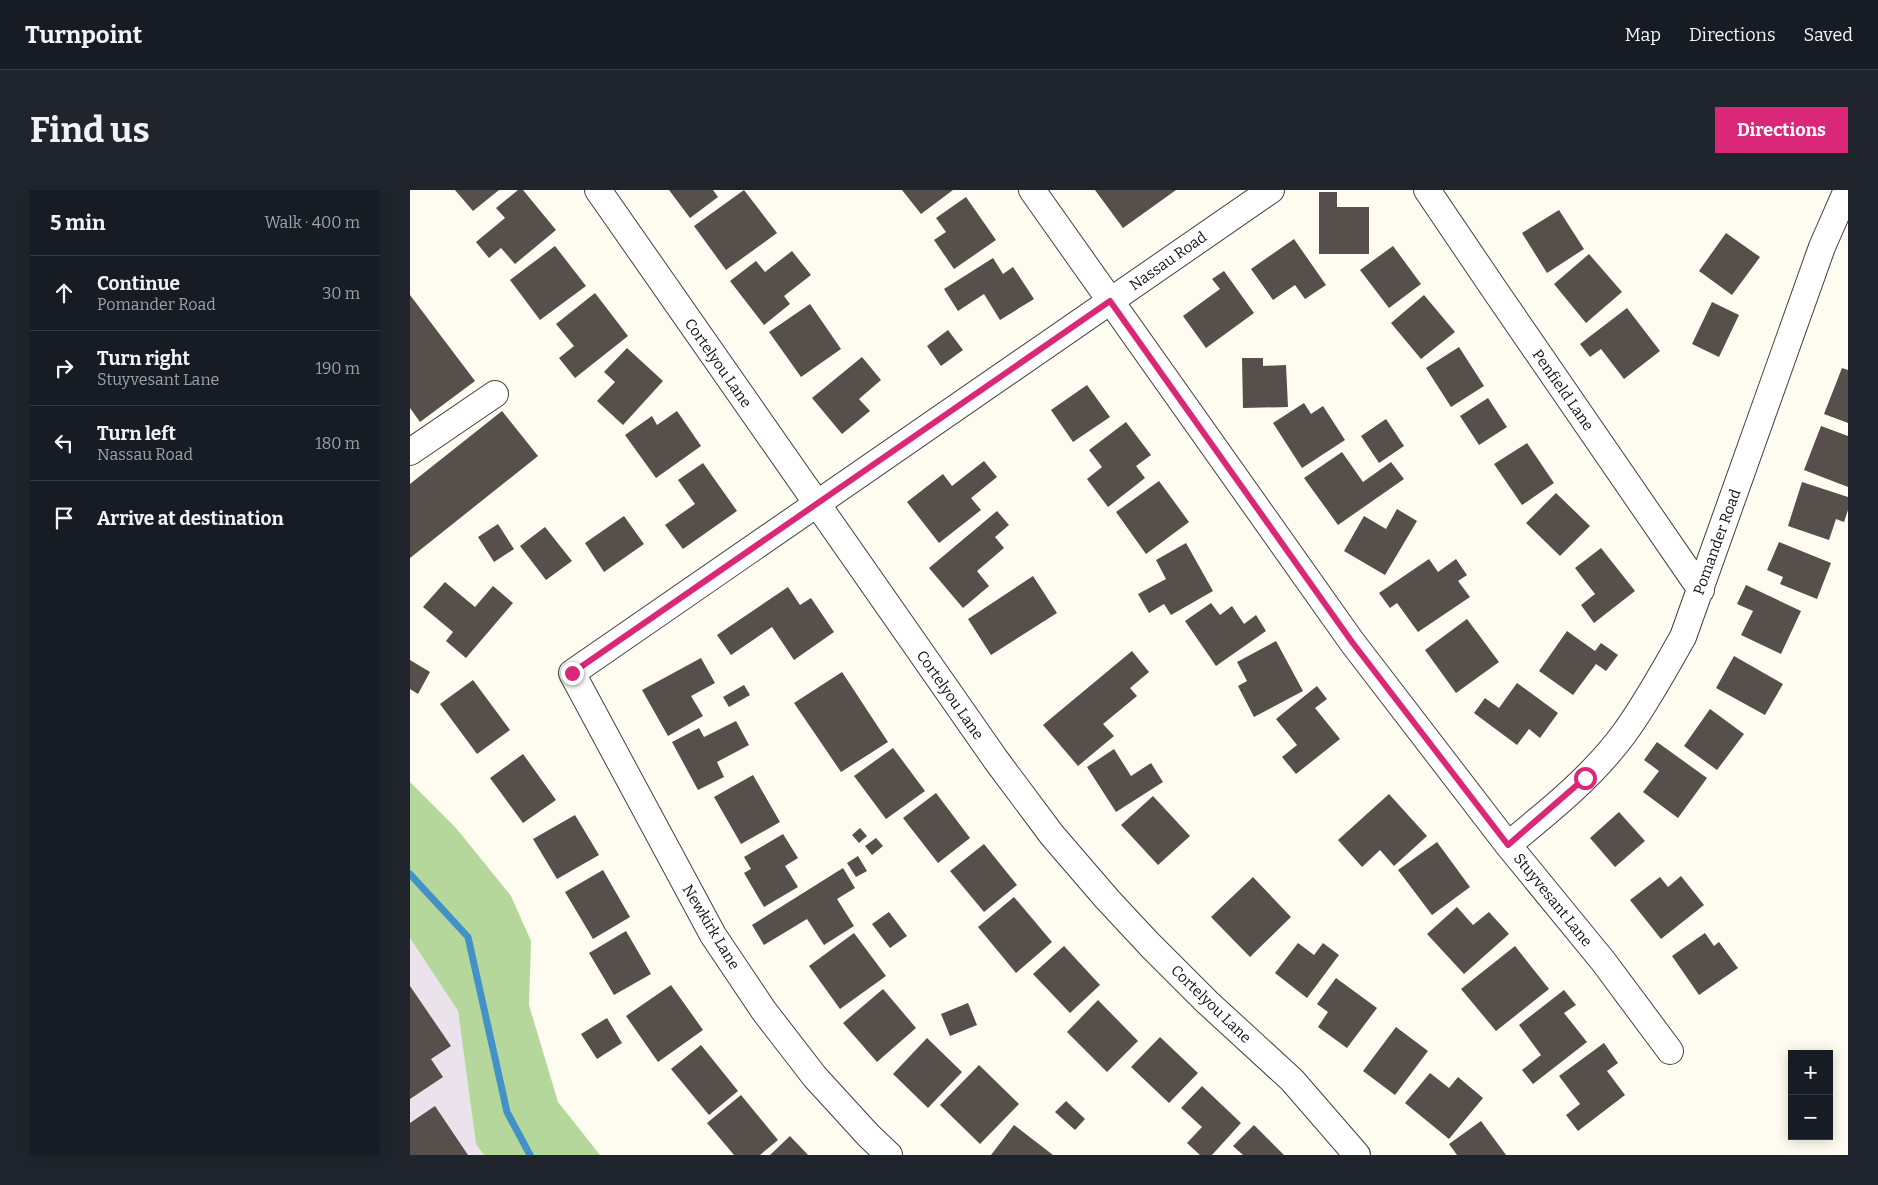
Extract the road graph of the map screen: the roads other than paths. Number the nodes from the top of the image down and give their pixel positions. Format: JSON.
{"nodes":[{"id":1,"x":598,"y":190,"type":"edge"},
{"id":2,"x":1032,"y":190,"type":"edge"},
{"id":3,"x":1271,"y":190,"type":"edge"},
{"id":4,"x":1427,"y":190,"type":"edge"},
{"id":5,"x":1847,"y":190,"type":"edge"},
{"id":6,"x":1110,"y":301,"type":"junction"},
{"id":7,"x":495,"y":394,"type":"dead end"},
{"id":8,"x":410,"y":452,"type":"edge"},
{"id":9,"x":816,"y":503,"type":"junction"},
{"id":10,"x":1701,"y":590,"type":"junction"},
{"id":11,"x":572,"y":673,"type":"joint"},
{"id":12,"x":1508,"y":845,"type":"junction"},
{"id":13,"x":1670,"y":1051,"type":"dead end"},
{"id":14,"x":889,"y":1155,"type":"edge"},
{"id":15,"x":1357,"y":1155,"type":"edge"}],
"edges":[{"from":1,"to":9,"type":"street","name":"Cortelyou Lane"},
{"from":2,"to":6,"type":"street","name":"Stuyvesant Lane"},
{"from":3,"to":6,"type":"street","name":"Nassau Road"},
{"from":4,"to":10,"type":"street","name":"Penfield Lane"},
{"from":5,"to":10,"type":"street","name":"Pomander Road"},
{"from":6,"to":9,"type":"street","name":"Nassau Road"},
{"from":6,"to":12,"type":"street","name":"Stuyvesant Lane"},
{"from":7,"to":8,"type":"street"},
{"from":9,"to":11,"type":"street","name":"Nassau Road"},
{"from":9,"to":15,"type":"street","name":"Cortelyou Lane"},
{"from":10,"to":12,"type":"street","name":"Pomander Road"},
{"from":11,"to":14,"type":"street","name":"Newkirk Lane"},
{"from":12,"to":13,"type":"street","name":"Stuyvesant Lane"}]}
